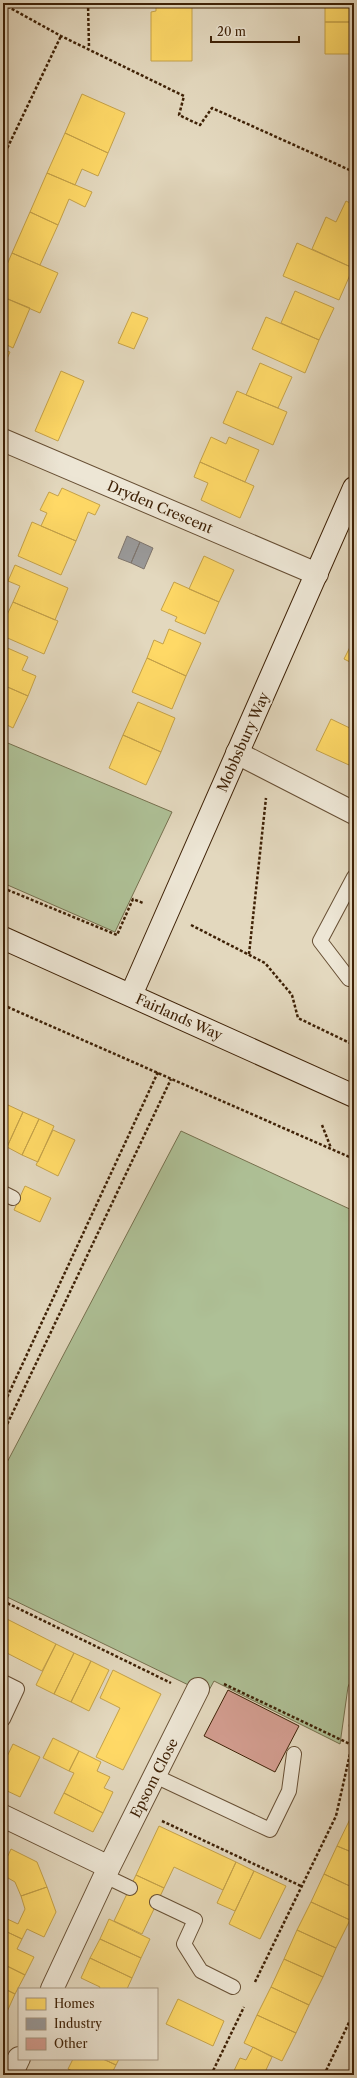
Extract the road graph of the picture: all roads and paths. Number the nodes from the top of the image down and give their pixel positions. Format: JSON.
{"nodes":[{"id":1,"x":88,"y":3,"type":"edge"},
{"id":2,"x":3,"y":4,"type":"edge"},
{"id":3,"x":61,"y":36,"type":"junction"},
{"id":4,"x":89,"y":48,"type":"junction"},
{"id":5,"x":3,"y":157,"type":"edge"},
{"id":6,"x":354,"y":172,"type":"edge"},
{"id":7,"x":5,"y":447,"type":"edge"},
{"id":8,"x":354,"y":488,"type":"edge"},
{"id":9,"x":316,"y":574,"type":"junction"},
{"id":10,"x":237,"y":753,"type":"junction"},
{"id":11,"x":269,"y":770,"type":"junction"},
{"id":12,"x":354,"y":813,"type":"edge"},
{"id":13,"x":354,"y":877,"type":"edge"},
{"id":14,"x":3,"y":888,"type":"edge"},
{"id":15,"x":167,"y":914,"type":"junction"},
{"id":16,"x":3,"y":938,"type":"edge"},
{"id":17,"x":249,"y":954,"type":"junction"},
{"id":18,"x":349,"y":979,"type":"dead end"},
{"id":19,"x":131,"y":995,"type":"junction"},
{"id":20,"x":3,"y":1005,"type":"edge"},
{"id":21,"x":354,"y":1045,"type":"edge"},
{"id":22,"x":158,"y":1072,"type":"junction"},
{"id":23,"x":171,"y":1079,"type":"junction"},
{"id":24,"x":354,"y":1096,"type":"edge"},
{"id":25,"x":322,"y":1125,"type":"dead end"},
{"id":26,"x":331,"y":1149,"type":"junction"},
{"id":27,"x":354,"y":1159,"type":"edge"},
{"id":28,"x":3,"y":1406,"type":"edge"},
{"id":29,"x":3,"y":1433,"type":"edge"},
{"id":30,"x":3,"y":1601,"type":"edge"},
{"id":31,"x":3,"y":1682,"type":"edge"},
{"id":32,"x":219,"y":1682,"type":"dead end"},
{"id":33,"x":197,"y":1692,"type":"joint"},
{"id":34,"x":354,"y":1702,"type":"edge"},
{"id":35,"x":3,"y":1719,"type":"edge"},
{"id":36,"x":350,"y":1725,"type":"junction"},
{"id":37,"x":354,"y":1727,"type":"edge"},
{"id":38,"x":352,"y":1745,"type":"junction"},
{"id":39,"x":294,"y":1754,"type":"dead end"},
{"id":40,"x":155,"y":1776,"type":"junction"},
{"id":41,"x":138,"y":1809,"type":"junction"},
{"id":42,"x":3,"y":1816,"type":"edge"},
{"id":43,"x":107,"y":1871,"type":"junction"},
{"id":44,"x":301,"y":1886,"type":"junction"},
{"id":45,"x":130,"y":1888,"type":"dead end"},
{"id":46,"x":157,"y":1902,"type":"dead end"},
{"id":47,"x":255,"y":1984,"type":"dead end"},
{"id":48,"x":233,"y":1986,"type":"dead end"},
{"id":49,"x":52,"y":1988,"type":"edge"},
{"id":50,"x":245,"y":2005,"type":"dead end"},
{"id":51,"x":354,"y":2012,"type":"edge"},
{"id":52,"x":18,"y":2060,"type":"edge"},
{"id":53,"x":354,"y":2074,"type":"edge"},
{"id":54,"x":11,"y":2075,"type":"edge"},
{"id":55,"x":212,"y":2075,"type":"edge"},
{"id":56,"x":324,"y":2075,"type":"edge"},
{"id":57,"x":349,"y":2075,"type":"edge"}],
"edges":[{"from":1,"to":4,"type":"path"},
{"from":2,"to":3,"type":"path"},
{"from":3,"to":4,"type":"path"},
{"from":3,"to":5,"type":"path"},
{"from":4,"to":6,"type":"path"},
{"from":7,"to":9,"type":"street","name":"Dryden Crescent"},
{"from":8,"to":9,"type":"street","name":"Mobbsbury Way"},
{"from":9,"to":10,"type":"street","name":"Mobbsbury Way"},
{"from":10,"to":11,"type":"street"},
{"from":10,"to":15,"type":"street","name":"Mobbsbury Way"},
{"from":11,"to":12,"type":"street"},
{"from":11,"to":17,"type":"path"},
{"from":13,"to":18,"type":"lane"},
{"from":14,"to":15,"type":"path"},
{"from":15,"to":17,"type":"path"},
{"from":15,"to":19,"type":"street","name":"Mobbsbury Way"},
{"from":16,"to":19,"type":"street","name":"Fairlands Way"},
{"from":17,"to":21,"type":"path"},
{"from":19,"to":24,"type":"street","name":"Fairlands Way"},
{"from":20,"to":22,"type":"path"},
{"from":22,"to":23,"type":"path"},
{"from":22,"to":28,"type":"path"},
{"from":23,"to":26,"type":"path"},
{"from":23,"to":29,"type":"path"},
{"from":25,"to":26,"type":"path"},
{"from":26,"to":27,"type":"path"},
{"from":30,"to":33,"type":"path"},
{"from":31,"to":35,"type":"lane"},
{"from":32,"to":38,"type":"path"},
{"from":33,"to":40,"type":"street","name":"Epsom Close"},
{"from":34,"to":36,"type":"path"},
{"from":36,"to":37,"type":"path"},
{"from":36,"to":38,"type":"path"},
{"from":38,"to":44,"type":"path"},
{"from":39,"to":40,"type":"lane"},
{"from":40,"to":41,"type":"street","name":"Epsom Close"},
{"from":41,"to":43,"type":"street","name":"Epsom Close"},
{"from":41,"to":44,"type":"path"},
{"from":42,"to":43,"type":"street"},
{"from":43,"to":45,"type":"lane"},
{"from":43,"to":49,"type":"street","name":"Epsom Close"},
{"from":44,"to":47,"type":"path"},
{"from":46,"to":48,"type":"lane"},
{"from":50,"to":55,"type":"path"},
{"from":51,"to":56,"type":"path"},
{"from":52,"to":54,"type":"street"},
{"from":53,"to":57,"type":"path"}]}
